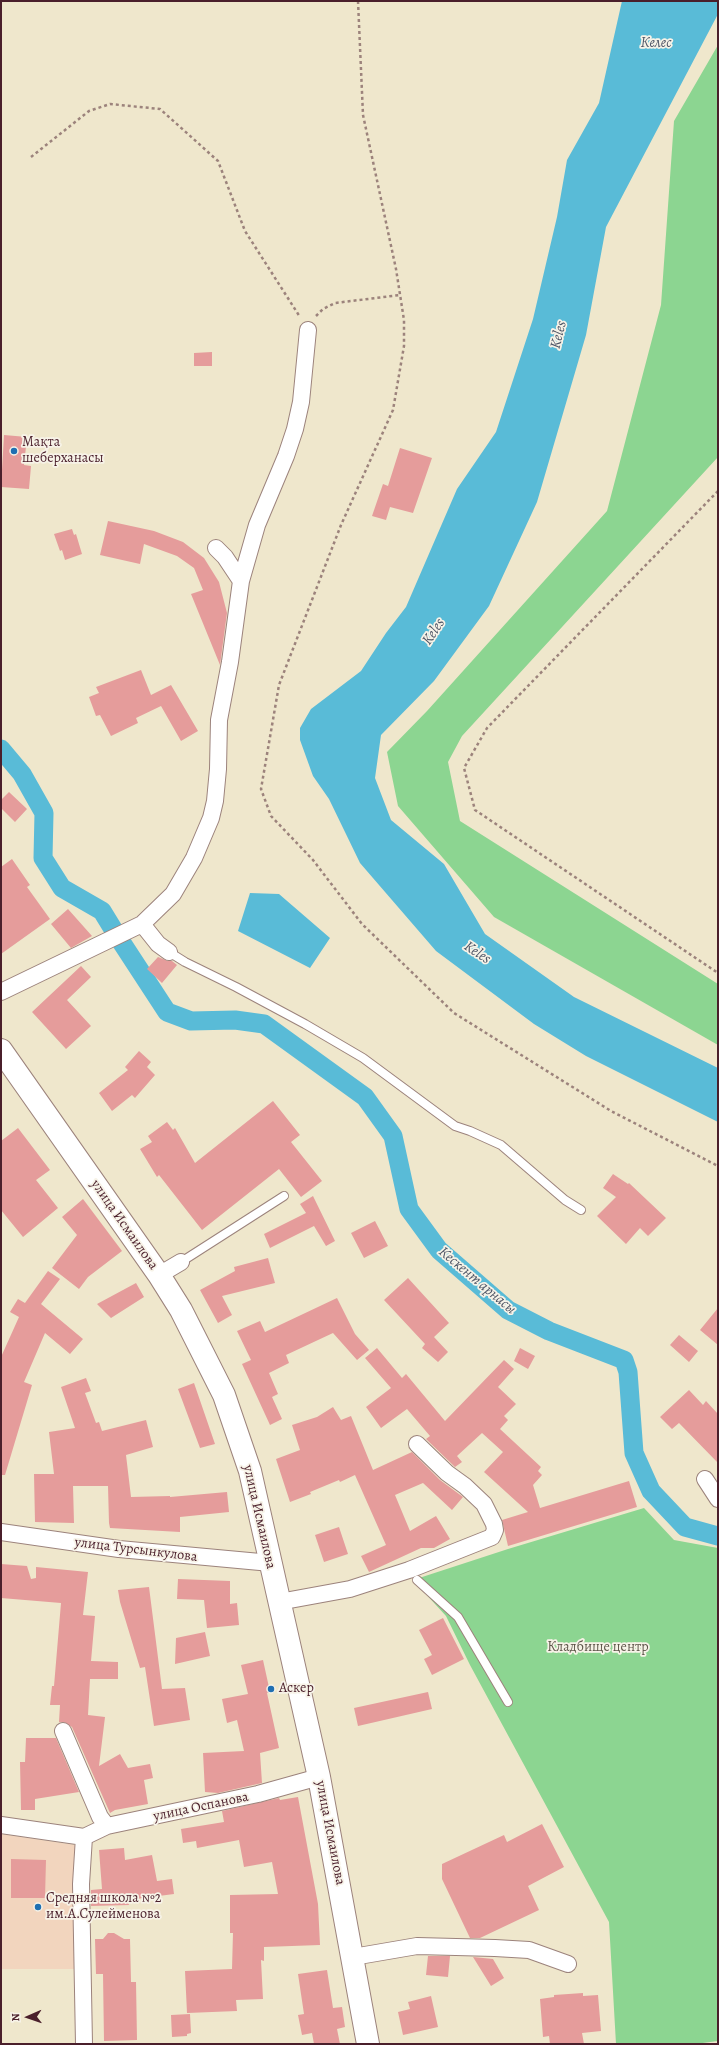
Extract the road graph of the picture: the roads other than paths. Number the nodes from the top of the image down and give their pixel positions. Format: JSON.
{"nodes":[{"id":1,"x":308,"y":330,"type":"road end"},
{"id":2,"x":216,"y":548,"type":"dead end"},
{"id":3,"x":241,"y":581,"type":"junction"},
{"id":4,"x":142,"y":924,"type":"junction"},
{"id":5,"x":169,"y":952,"type":"joint"},
{"id":6,"x":1,"y":992,"type":"edge"},
{"id":7,"x":1,"y":1050,"type":"edge"},
{"id":8,"x":284,"y":1196,"type":"dead end"},
{"id":9,"x":581,"y":1210,"type":"dead end"},
{"id":10,"x":181,"y":1262,"type":"joint"},
{"id":11,"x":159,"y":1275,"type":"junction"},
{"id":12,"x":417,"y":1444,"type":"dead end"},
{"id":13,"x":704,"y":1479,"type":"dead end"},
{"id":14,"x":718,"y":1499,"type":"edge"},
{"id":15,"x":1,"y":1532,"type":"edge"},
{"id":16,"x":270,"y":1563,"type":"junction"},
{"id":17,"x":413,"y":1575,"type":"junction"},
{"id":18,"x":279,"y":1602,"type":"junction"},
{"id":19,"x":508,"y":1702,"type":"dead end"},
{"id":20,"x":63,"y":1730,"type":"dead end"},
{"id":21,"x":319,"y":1777,"type":"junction"},
{"id":22,"x":1,"y":1825,"type":"edge"},
{"id":23,"x":107,"y":1826,"type":"junction"},
{"id":24,"x":84,"y":1837,"type":"junction"},
{"id":25,"x":353,"y":1957,"type":"junction"},
{"id":26,"x":568,"y":1964,"type":"dead end"},
{"id":27,"x":84,"y":2044,"type":"edge"},
{"id":28,"x":368,"y":2044,"type":"edge"}],
"edges":[{"from":1,"to":3,"type":"street"},
{"from":2,"to":3,"type":"street"},
{"from":3,"to":4,"type":"street"},
{"from":4,"to":5,"type":"street"},
{"from":4,"to":6,"type":"street"},
{"from":5,"to":9,"type":"lane"},
{"from":7,"to":11,"type":"main road","name":"улица Исмаилова"},
{"from":8,"to":10,"type":"lane"},
{"from":10,"to":11,"type":"street"},
{"from":11,"to":16,"type":"main road","name":"улица Исмаилова"},
{"from":12,"to":17,"type":"street"},
{"from":13,"to":14,"type":"street"},
{"from":15,"to":16,"type":"street","name":"улица Турсынкулова"},
{"from":16,"to":18,"type":"main road","name":"улица Исмаилова"},
{"from":17,"to":18,"type":"street"},
{"from":17,"to":19,"type":"lane"},
{"from":18,"to":21,"type":"main road","name":"улица Исмаилова"},
{"from":20,"to":23,"type":"street"},
{"from":21,"to":23,"type":"street","name":"улица Оспанова"},
{"from":21,"to":25,"type":"main road","name":"улица Исмаилова"},
{"from":22,"to":24,"type":"street"},
{"from":23,"to":24,"type":"street","name":"улица Оспанова"},
{"from":24,"to":27,"type":"street"},
{"from":25,"to":26,"type":"street"},
{"from":25,"to":28,"type":"main road","name":"улица Исмаилова"}]}
